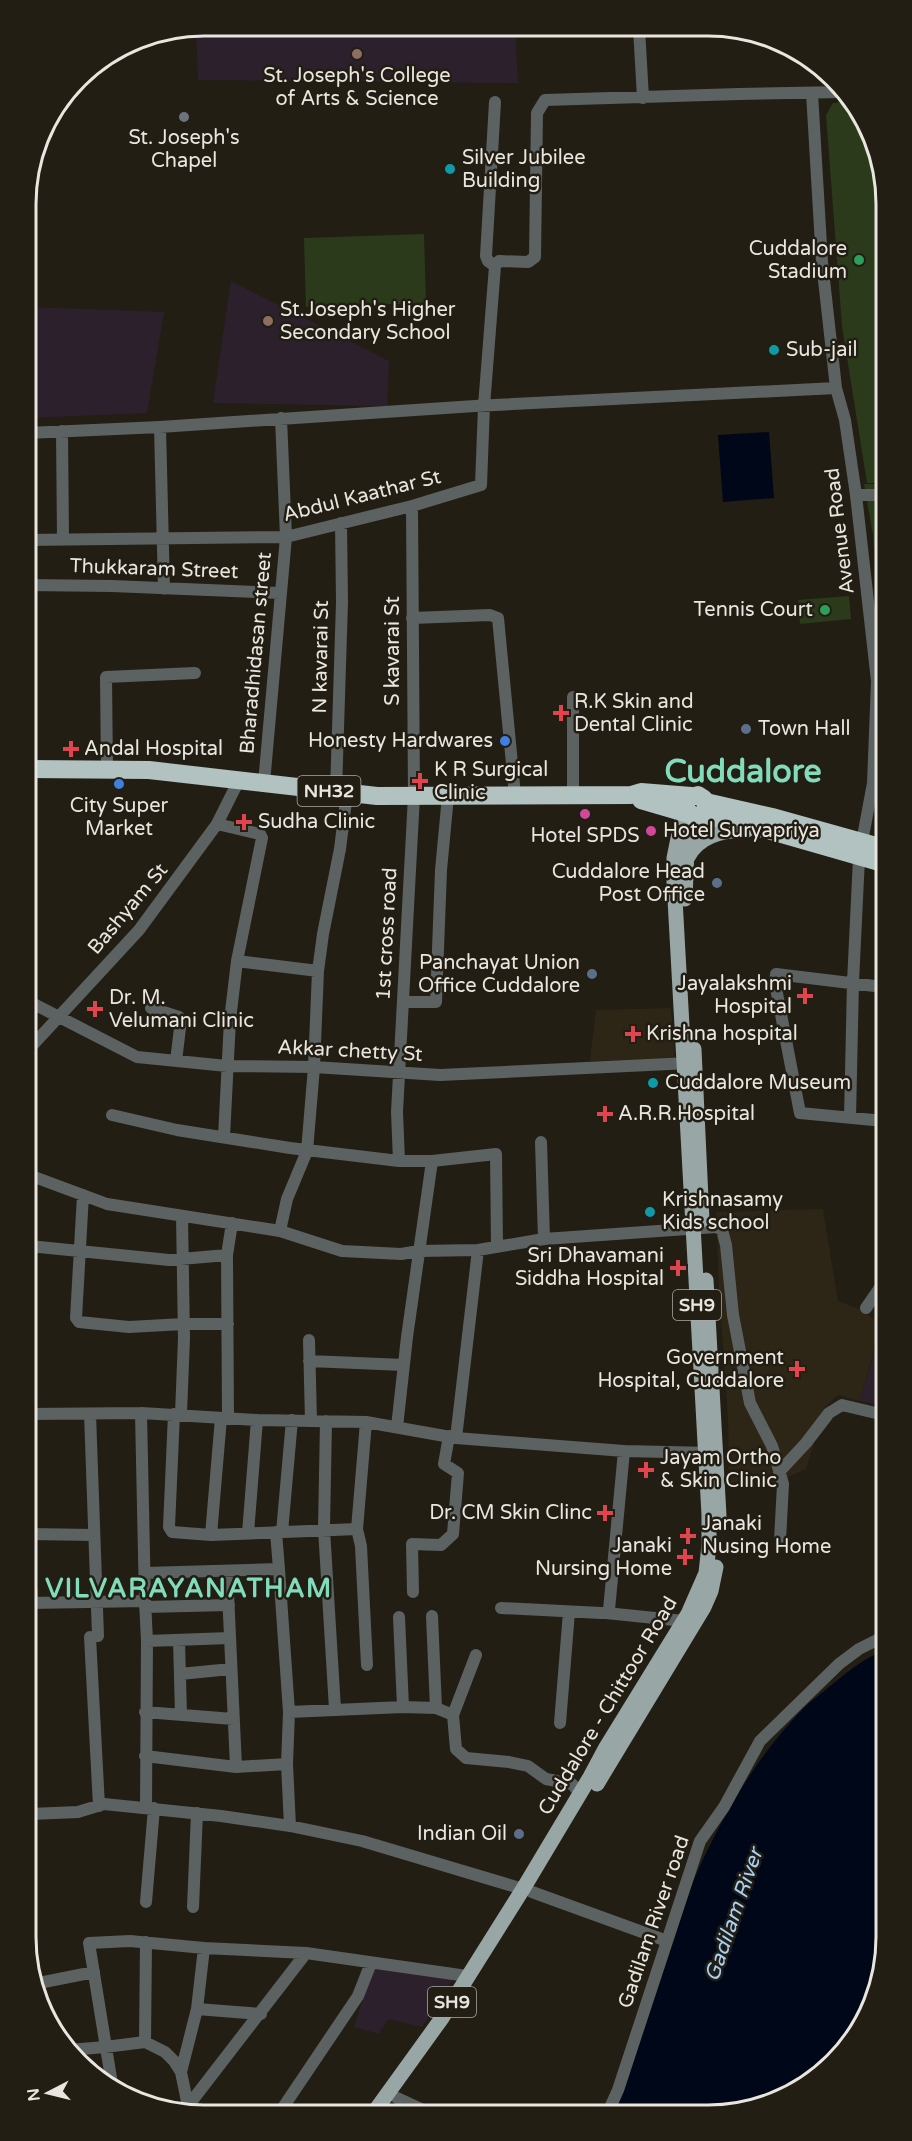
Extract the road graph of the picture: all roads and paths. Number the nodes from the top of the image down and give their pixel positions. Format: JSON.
{"nodes":[{"id":1,"x":639,"y":36,"type":"edge"},
{"id":2,"x":833,"y":92,"type":"edge"},
{"id":3,"x":812,"y":93,"type":"junction"},
{"id":4,"x":643,"y":98,"type":"junction"},
{"id":5,"x":495,"y":102,"type":"dead end"},
{"id":6,"x":495,"y":266,"type":"junction"},
{"id":7,"x":836,"y":388,"type":"junction"},
{"id":8,"x":484,"y":406,"type":"junction"},
{"id":9,"x":281,"y":418,"type":"junction"},
{"id":10,"x":160,"y":427,"type":"junction"},
{"id":11,"x":62,"y":431,"type":"junction"},
{"id":12,"x":36,"y":432,"type":"edge"},
{"id":13,"x":856,"y":495,"type":"junction"},
{"id":14,"x":876,"y":495,"type":"edge"},
{"id":15,"x":412,"y":506,"type":"junction"},
{"id":16,"x":341,"y":523,"type":"junction"},
{"id":17,"x":286,"y":537,"type":"junction"},
{"id":18,"x":163,"y":538,"type":"junction"},
{"id":19,"x":63,"y":539,"type":"junction"},
{"id":20,"x":36,"y":540,"type":"edge"},
{"id":21,"x":36,"y":585,"type":"edge"},
{"id":22,"x":164,"y":589,"type":"junction"},
{"id":23,"x":280,"y":593,"type":"junction"},
{"id":24,"x":412,"y":618,"type":"junction"},
{"id":25,"x":195,"y":672,"type":"dead end"},
{"id":26,"x":876,"y":672,"type":"edge"},
{"id":27,"x":573,"y":697,"type":"dead end"},
{"id":28,"x":876,"y":706,"type":"edge"},
{"id":29,"x":36,"y":769,"type":"edge"},
{"id":30,"x":107,"y":770,"type":"junction"},
{"id":31,"x":238,"y":780,"type":"junction"},
{"id":32,"x":264,"y":783,"type":"junction"},
{"id":33,"x":341,"y":793,"type":"junction"},
{"id":34,"x":573,"y":794,"type":"junction"},
{"id":35,"x":515,"y":795,"type":"junction"},
{"id":36,"x":631,"y":795,"type":"junction"},
{"id":37,"x":414,"y":796,"type":"junction"},
{"id":38,"x":448,"y":796,"type":"junction"},
{"id":39,"x":662,"y":806,"type":"junction"},
{"id":40,"x":693,"y":808,"type":"junction"},
{"id":41,"x":217,"y":824,"type":"junction"},
{"id":42,"x":768,"y":830,"type":"junction"},
{"id":43,"x":876,"y":849,"type":"edge"},
{"id":44,"x":860,"y":850,"type":"junction"},
{"id":45,"x":876,"y":859,"type":"edge"},
{"id":46,"x":680,"y":860,"type":"junction"},
{"id":47,"x":237,"y":961,"type":"junction"},
{"id":48,"x":318,"y":971,"type":"junction"},
{"id":49,"x":853,"y":982,"type":"junction"},
{"id":50,"x":876,"y":986,"type":"edge"},
{"id":51,"x":403,"y":1002,"type":"junction"},
{"id":52,"x":36,"y":1005,"type":"edge"},
{"id":53,"x":151,"y":1008,"type":"dead end"},
{"id":54,"x":59,"y":1016,"type":"junction"},
{"id":55,"x":36,"y":1041,"type":"edge"},
{"id":56,"x":176,"y":1061,"type":"junction"},
{"id":57,"x":689,"y":1063,"type":"junction"},
{"id":58,"x":227,"y":1066,"type":"junction"},
{"id":59,"x":314,"y":1067,"type":"junction"},
{"id":60,"x":400,"y":1073,"type":"junction"},
{"id":61,"x":112,"y":1115,"type":"dead end"},
{"id":62,"x":850,"y":1119,"type":"junction"},
{"id":63,"x":876,"y":1121,"type":"edge"},
{"id":64,"x":224,"y":1137,"type":"junction"},
{"id":65,"x":541,"y":1142,"type":"dead end"},
{"id":66,"x":307,"y":1150,"type":"junction"},
{"id":67,"x":399,"y":1161,"type":"junction"},
{"id":68,"x":432,"y":1161,"type":"junction"},
{"id":69,"x":36,"y":1178,"type":"edge"},
{"id":70,"x":83,"y":1195,"type":"junction"},
{"id":71,"x":182,"y":1216,"type":"junction"},
{"id":72,"x":232,"y":1223,"type":"junction"},
{"id":73,"x":698,"y":1228,"type":"junction"},
{"id":74,"x":280,"y":1231,"type":"junction"},
{"id":75,"x":544,"y":1239,"type":"junction"},
{"id":76,"x":497,"y":1246,"type":"junction"},
{"id":77,"x":36,"y":1247,"type":"edge"},
{"id":78,"x":80,"y":1250,"type":"junction"},
{"id":79,"x":477,"y":1250,"type":"junction"},
{"id":80,"x":419,"y":1251,"type":"junction"},
{"id":81,"x":227,"y":1255,"type":"junction"},
{"id":82,"x":182,"y":1258,"type":"junction"},
{"id":83,"x":876,"y":1294,"type":"edge"},
{"id":84,"x":866,"y":1308,"type":"dead end"},
{"id":85,"x":183,"y":1324,"type":"junction"},
{"id":86,"x":228,"y":1324,"type":"junction"},
{"id":87,"x":309,"y":1340,"type":"dead end"},
{"id":88,"x":309,"y":1361,"type":"junction"},
{"id":89,"x":404,"y":1365,"type":"junction"},
{"id":90,"x":141,"y":1413,"type":"junction"},
{"id":91,"x":876,"y":1413,"type":"edge"},
{"id":92,"x":36,"y":1414,"type":"edge"},
{"id":93,"x":90,"y":1414,"type":"junction"},
{"id":94,"x":178,"y":1414,"type":"junction"},
{"id":95,"x":225,"y":1418,"type":"junction"},
{"id":96,"x":257,"y":1420,"type":"junction"},
{"id":97,"x":292,"y":1420,"type":"junction"},
{"id":98,"x":311,"y":1421,"type":"junction"},
{"id":99,"x":326,"y":1421,"type":"junction"},
{"id":100,"x":366,"y":1422,"type":"junction"},
{"id":101,"x":397,"y":1427,"type":"junction"},
{"id":102,"x":452,"y":1437,"type":"junction"},
{"id":103,"x":624,"y":1451,"type":"junction"},
{"id":104,"x":711,"y":1453,"type":"junction"},
{"id":105,"x":779,"y":1472,"type":"junction"},
{"id":106,"x":324,"y":1529,"type":"junction"},
{"id":107,"x":357,"y":1529,"type":"junction"},
{"id":108,"x":279,"y":1532,"type":"junction"},
{"id":109,"x":248,"y":1533,"type":"junction"},
{"id":110,"x":36,"y":1534,"type":"edge"},
{"id":111,"x":93,"y":1535,"type":"junction"},
{"id":112,"x":212,"y":1535,"type":"junction"},
{"id":113,"x":780,"y":1540,"type":"dead end"},
{"id":114,"x":279,"y":1569,"type":"junction"},
{"id":115,"x":227,"y":1571,"type":"junction"},
{"id":116,"x":145,"y":1573,"type":"junction"},
{"id":117,"x":413,"y":1592,"type":"dead end"},
{"id":118,"x":95,"y":1601,"type":"junction"},
{"id":119,"x":36,"y":1603,"type":"edge"},
{"id":120,"x":145,"y":1604,"type":"junction"},
{"id":121,"x":229,"y":1605,"type":"junction"},
{"id":122,"x":501,"y":1608,"type":"dead end"},
{"id":123,"x":568,"y":1612,"type":"junction"},
{"id":124,"x":606,"y":1613,"type":"junction"},
{"id":125,"x":432,"y":1616,"type":"dead end"},
{"id":126,"x":399,"y":1617,"type":"dead end"},
{"id":127,"x":689,"y":1622,"type":"junction"},
{"id":128,"x":230,"y":1638,"type":"junction"},
{"id":129,"x":179,"y":1640,"type":"junction"},
{"id":130,"x":876,"y":1640,"type":"edge"},
{"id":131,"x":147,"y":1641,"type":"junction"},
{"id":132,"x":476,"y":1655,"type":"dead end"},
{"id":133,"x":367,"y":1665,"type":"dead end"},
{"id":134,"x":231,"y":1669,"type":"junction"},
{"id":135,"x":180,"y":1674,"type":"junction"},
{"id":136,"x":403,"y":1707,"type":"junction"},
{"id":137,"x":436,"y":1708,"type":"junction"},
{"id":138,"x":335,"y":1709,"type":"junction"},
{"id":139,"x":145,"y":1712,"type":"junction"},
{"id":140,"x":289,"y":1712,"type":"junction"},
{"id":141,"x":181,"y":1715,"type":"junction"},
{"id":142,"x":453,"y":1715,"type":"junction"},
{"id":143,"x":233,"y":1719,"type":"junction"},
{"id":144,"x":560,"y":1723,"type":"dead end"},
{"id":145,"x":146,"y":1756,"type":"junction"},
{"id":146,"x":287,"y":1764,"type":"junction"},
{"id":147,"x":236,"y":1767,"type":"junction"},
{"id":148,"x":580,"y":1793,"type":"junction"},
{"id":149,"x":99,"y":1806,"type":"junction"},
{"id":150,"x":150,"y":1808,"type":"junction"},
{"id":151,"x":197,"y":1813,"type":"junction"},
{"id":152,"x":36,"y":1814,"type":"edge"},
{"id":153,"x":291,"y":1826,"type":"junction"},
{"id":154,"x":531,"y":1885,"type":"junction"},
{"id":155,"x":146,"y":1902,"type":"dead end"},
{"id":156,"x":193,"y":1907,"type":"dead end"},
{"id":157,"x":667,"y":1941,"type":"junction"},
{"id":158,"x":146,"y":1942,"type":"junction"},
{"id":159,"x":204,"y":1948,"type":"junction"},
{"id":160,"x":306,"y":1953,"type":"junction"},
{"id":161,"x":371,"y":1963,"type":"junction"},
{"id":162,"x":94,"y":1972,"type":"junction"},
{"id":163,"x":467,"y":1976,"type":"junction"},
{"id":164,"x":43,"y":1982,"type":"edge"},
{"id":165,"x":197,"y":2008,"type":"junction"},
{"id":166,"x":261,"y":2014,"type":"junction"},
{"id":167,"x":145,"y":2042,"type":"junction"},
{"id":168,"x":105,"y":2048,"type":"junction"},
{"id":169,"x":80,"y":2049,"type":"edge"},
{"id":170,"x":181,"y":2072,"type":"junction"},
{"id":171,"x":110,"y":2076,"type":"edge"},
{"id":172,"x":397,"y":2098,"type":"junction"},
{"id":173,"x":188,"y":2104,"type":"edge"},
{"id":174,"x":192,"y":2104,"type":"edge"},
{"id":175,"x":285,"y":2105,"type":"edge"},
{"id":176,"x":379,"y":2105,"type":"edge"},
{"id":177,"x":392,"y":2105,"type":"edge"},
{"id":178,"x":412,"y":2105,"type":"edge"},
{"id":179,"x":611,"y":2105,"type":"edge"}],
"edges":[{"from":1,"to":4,"type":"street"},
{"from":2,"to":3,"type":"street"},
{"from":3,"to":4,"type":"street"},
{"from":3,"to":7,"type":"street","name":"Avenue Road"},
{"from":4,"to":6,"type":"street"},
{"from":5,"to":6,"type":"street"},
{"from":6,"to":8,"type":"street"},
{"from":7,"to":8,"type":"street"},
{"from":7,"to":13,"type":"street","name":"Avenue Road"},
{"from":8,"to":9,"type":"street"},
{"from":8,"to":15,"type":"street","name":"Abdul Kaathar St"},
{"from":9,"to":10,"type":"street"},
{"from":9,"to":17,"type":"street","name":"Bharadhidasan street"},
{"from":10,"to":11,"type":"street"},
{"from":10,"to":18,"type":"street"},
{"from":11,"to":12,"type":"street"},
{"from":11,"to":19,"type":"street"},
{"from":13,"to":14,"type":"street"},
{"from":13,"to":26,"type":"street","name":"Avenue Road"},
{"from":15,"to":16,"type":"street","name":"Abdul Kaathar St"},
{"from":15,"to":24,"type":"street","name":"S kavarai St"},
{"from":16,"to":17,"type":"street","name":"Abdul Kaathar St"},
{"from":16,"to":33,"type":"street","name":"N kavarai St"},
{"from":17,"to":18,"type":"street","name":"Abdul Kaathar St"},
{"from":17,"to":23,"type":"street","name":"Bharadhidasan street"},
{"from":18,"to":19,"type":"street","name":"Abdul Kaathar St"},
{"from":18,"to":22,"type":"street"},
{"from":19,"to":20,"type":"street","name":"Abdul Kaathar St"},
{"from":21,"to":22,"type":"street","name":"Thukkaram Street"},
{"from":22,"to":23,"type":"street","name":"Thukkaram Street"},
{"from":23,"to":32,"type":"street","name":"Bharadhidasan street"},
{"from":24,"to":35,"type":"street"},
{"from":24,"to":37,"type":"street","name":"S kavarai St"},
{"from":25,"to":30,"type":"street"},
{"from":27,"to":34,"type":"street"},
{"from":28,"to":44,"type":"street","name":"Avenue Road"},
{"from":29,"to":30,"type":"highway","number":"NH32"},
{"from":30,"to":31,"type":"highway","number":"NH32"},
{"from":31,"to":32,"type":"highway","number":"NH32"},
{"from":31,"to":41,"type":"street","name":"Bashyam St"},
{"from":32,"to":33,"type":"highway","number":"NH32"},
{"from":33,"to":37,"type":"highway","number":"NH32"},
{"from":33,"to":48,"type":"street","name":"N kavarai St"},
{"from":34,"to":35,"type":"highway","number":"NH32"},
{"from":34,"to":36,"type":"highway","number":"NH32"},
{"from":35,"to":38,"type":"highway","number":"NH32"},
{"from":36,"to":39,"type":"highway","number":"NH32"},
{"from":36,"to":40,"type":"highway","number":"NH32"},
{"from":37,"to":38,"type":"highway","number":"NH32"},
{"from":37,"to":51,"type":"street","name":"1st cross road"},
{"from":38,"to":51,"type":"street"},
{"from":39,"to":40,"type":"highway","number":"NH32"},
{"from":39,"to":46,"type":"main road"},
{"from":40,"to":42,"type":"highway","number":"NH32"},
{"from":40,"to":44,"type":"highway","number":"NH32"},
{"from":40,"to":46,"type":"main road","name":"Cuddalore - Chittoor Road","number":"SH9"},
{"from":41,"to":47,"type":"street"},
{"from":41,"to":54,"type":"street","name":"Bashyam St"},
{"from":42,"to":44,"type":"highway","number":"NH32"},
{"from":42,"to":46,"type":"main road"},
{"from":43,"to":44,"type":"highway","number":"NH32"},
{"from":44,"to":45,"type":"highway","number":"NH32"},
{"from":44,"to":49,"type":"street","name":"Avenue Road"},
{"from":46,"to":57,"type":"main road","name":"Cuddalore - Chittoor Road","number":"SH9"},
{"from":47,"to":48,"type":"street"},
{"from":47,"to":58,"type":"street"},
{"from":48,"to":59,"type":"street","name":"N kavarai St"},
{"from":49,"to":50,"type":"street"},
{"from":49,"to":62,"type":"street","name":"Avenue Road"},
{"from":49,"to":62,"type":"street"},
{"from":51,"to":60,"type":"street","name":"1st cross road"},
{"from":52,"to":54,"type":"street","name":"Akkar chetty St"},
{"from":53,"to":56,"type":"street"},
{"from":54,"to":55,"type":"street","name":"Bashyam St"},
{"from":54,"to":56,"type":"street","name":"Akkar chetty St"},
{"from":56,"to":58,"type":"street","name":"Akkar chetty St"},
{"from":57,"to":60,"type":"street","name":"Akkar chetty St"},
{"from":57,"to":73,"type":"main road","name":"Cuddalore - Chittoor Road","number":"SH9"},
{"from":58,"to":59,"type":"street","name":"Akkar chetty St"},
{"from":58,"to":64,"type":"street"},
{"from":59,"to":60,"type":"street","name":"Akkar chetty St"},
{"from":59,"to":66,"type":"street","name":"N kavarai St"},
{"from":60,"to":67,"type":"street","name":"1st cross road"},
{"from":61,"to":64,"type":"street"},
{"from":62,"to":63,"type":"street"},
{"from":64,"to":66,"type":"street"},
{"from":65,"to":75,"type":"street"},
{"from":66,"to":67,"type":"street"},
{"from":66,"to":74,"type":"street","name":"N kavarai St"},
{"from":67,"to":68,"type":"street"},
{"from":68,"to":76,"type":"street"},
{"from":68,"to":80,"type":"street"},
{"from":69,"to":70,"type":"street"},
{"from":70,"to":71,"type":"street"},
{"from":70,"to":78,"type":"street"},
{"from":71,"to":72,"type":"street"},
{"from":71,"to":82,"type":"street"},
{"from":72,"to":74,"type":"street"},
{"from":72,"to":81,"type":"street"},
{"from":73,"to":75,"type":"street"},
{"from":73,"to":104,"type":"main road","name":"Cuddalore - Chittoor Road","number":"SH9"},
{"from":73,"to":105,"type":"street"},
{"from":74,"to":80,"type":"street"},
{"from":75,"to":76,"type":"street"},
{"from":76,"to":79,"type":"street"},
{"from":77,"to":78,"type":"street"},
{"from":78,"to":82,"type":"street"},
{"from":78,"to":85,"type":"street"},
{"from":79,"to":80,"type":"street"},
{"from":79,"to":102,"type":"street"},
{"from":80,"to":89,"type":"street"},
{"from":81,"to":82,"type":"street"},
{"from":81,"to":86,"type":"street"},
{"from":82,"to":85,"type":"street"},
{"from":83,"to":84,"type":"street"},
{"from":85,"to":86,"type":"street"},
{"from":85,"to":94,"type":"street"},
{"from":86,"to":95,"type":"street"},
{"from":87,"to":88,"type":"street"},
{"from":88,"to":89,"type":"street"},
{"from":88,"to":98,"type":"street"},
{"from":89,"to":101,"type":"street"},
{"from":90,"to":93,"type":"street"},
{"from":90,"to":94,"type":"street"},
{"from":90,"to":116,"type":"street"},
{"from":91,"to":105,"type":"street"},
{"from":92,"to":93,"type":"street"},
{"from":93,"to":111,"type":"street"},
{"from":94,"to":95,"type":"street"},
{"from":94,"to":112,"type":"street"},
{"from":95,"to":96,"type":"street"},
{"from":95,"to":112,"type":"street"},
{"from":96,"to":97,"type":"street"},
{"from":96,"to":109,"type":"street"},
{"from":97,"to":98,"type":"street"},
{"from":97,"to":108,"type":"street"},
{"from":98,"to":99,"type":"street"},
{"from":99,"to":100,"type":"street"},
{"from":99,"to":106,"type":"street"},
{"from":100,"to":101,"type":"street"},
{"from":100,"to":107,"type":"street"},
{"from":101,"to":102,"type":"street"},
{"from":102,"to":103,"type":"street"},
{"from":102,"to":117,"type":"street"},
{"from":103,"to":104,"type":"street"},
{"from":103,"to":124,"type":"street"},
{"from":104,"to":127,"type":"main road","name":"Cuddalore - Chittoor Road","number":"SH9"},
{"from":105,"to":113,"type":"street"},
{"from":106,"to":107,"type":"street"},
{"from":106,"to":108,"type":"street"},
{"from":106,"to":138,"type":"street"},
{"from":107,"to":133,"type":"street"},
{"from":108,"to":109,"type":"street"},
{"from":108,"to":114,"type":"street"},
{"from":109,"to":112,"type":"street"},
{"from":110,"to":111,"type":"street"},
{"from":111,"to":118,"type":"street"},
{"from":114,"to":115,"type":"street"},
{"from":114,"to":140,"type":"street"},
{"from":115,"to":116,"type":"street"},
{"from":115,"to":121,"type":"street"},
{"from":116,"to":120,"type":"street"},
{"from":118,"to":119,"type":"street"},
{"from":118,"to":120,"type":"street"},
{"from":118,"to":149,"type":"street"},
{"from":120,"to":121,"type":"street"},
{"from":120,"to":131,"type":"street"},
{"from":121,"to":128,"type":"street"},
{"from":122,"to":123,"type":"street"},
{"from":123,"to":124,"type":"street"},
{"from":123,"to":144,"type":"street"},
{"from":124,"to":127,"type":"street"},
{"from":125,"to":137,"type":"street"},
{"from":126,"to":136,"type":"street"},
{"from":127,"to":148,"type":"main road","name":"Cuddalore - Chittoor Road","number":"SH9"},
{"from":127,"to":154,"type":"main road","name":"Cuddalore - Chittoor Road"},
{"from":128,"to":129,"type":"street"},
{"from":128,"to":134,"type":"street"},
{"from":129,"to":131,"type":"street"},
{"from":129,"to":135,"type":"street"},
{"from":130,"to":157,"type":"street","name":"Gadilam River road"},
{"from":131,"to":139,"type":"street"},
{"from":132,"to":142,"type":"street"},
{"from":134,"to":135,"type":"street"},
{"from":134,"to":143,"type":"street"},
{"from":135,"to":141,"type":"street"},
{"from":136,"to":137,"type":"street"},
{"from":136,"to":138,"type":"street"},
{"from":137,"to":142,"type":"street"},
{"from":138,"to":140,"type":"street"},
{"from":139,"to":141,"type":"street"},
{"from":139,"to":145,"type":"street"},
{"from":140,"to":146,"type":"street"},
{"from":141,"to":143,"type":"street"},
{"from":142,"to":148,"type":"street"},
{"from":143,"to":147,"type":"street"},
{"from":145,"to":147,"type":"street"},
{"from":145,"to":150,"type":"street"},
{"from":146,"to":147,"type":"street"},
{"from":146,"to":153,"type":"street"},
{"from":148,"to":154,"type":"main road","name":"Cuddalore - Chittoor Road","number":"SH9"},
{"from":149,"to":150,"type":"street"},
{"from":149,"to":152,"type":"street"},
{"from":150,"to":151,"type":"street"},
{"from":150,"to":155,"type":"street"},
{"from":151,"to":153,"type":"street"},
{"from":151,"to":156,"type":"street"},
{"from":153,"to":154,"type":"street"},
{"from":154,"to":157,"type":"street"},
{"from":154,"to":163,"type":"main road","name":"Cuddalore - Chittoor Road","number":"SH9"},
{"from":154,"to":172,"type":"main road","name":"Cuddalore - Chittoor Road"},
{"from":157,"to":179,"type":"street","name":"Gadilam River road"},
{"from":158,"to":159,"type":"street"},
{"from":158,"to":162,"type":"street"},
{"from":158,"to":167,"type":"street"},
{"from":159,"to":160,"type":"street"},
{"from":159,"to":165,"type":"street"},
{"from":160,"to":161,"type":"street"},
{"from":160,"to":166,"type":"street"},
{"from":161,"to":163,"type":"street"},
{"from":161,"to":175,"type":"street"},
{"from":162,"to":164,"type":"street"},
{"from":162,"to":168,"type":"street"},
{"from":163,"to":176,"type":"main road","name":"Cuddalore - Chittoor Road","number":"SH9"},
{"from":165,"to":166,"type":"street"},
{"from":165,"to":170,"type":"street"},
{"from":166,"to":174,"type":"street"},
{"from":167,"to":168,"type":"street"},
{"from":167,"to":170,"type":"street"},
{"from":168,"to":169,"type":"street"},
{"from":168,"to":171,"type":"street"},
{"from":170,"to":173,"type":"street"},
{"from":172,"to":177,"type":"main road","name":"Cuddalore - Chittoor Road"},
{"from":172,"to":178,"type":"street"}]}
